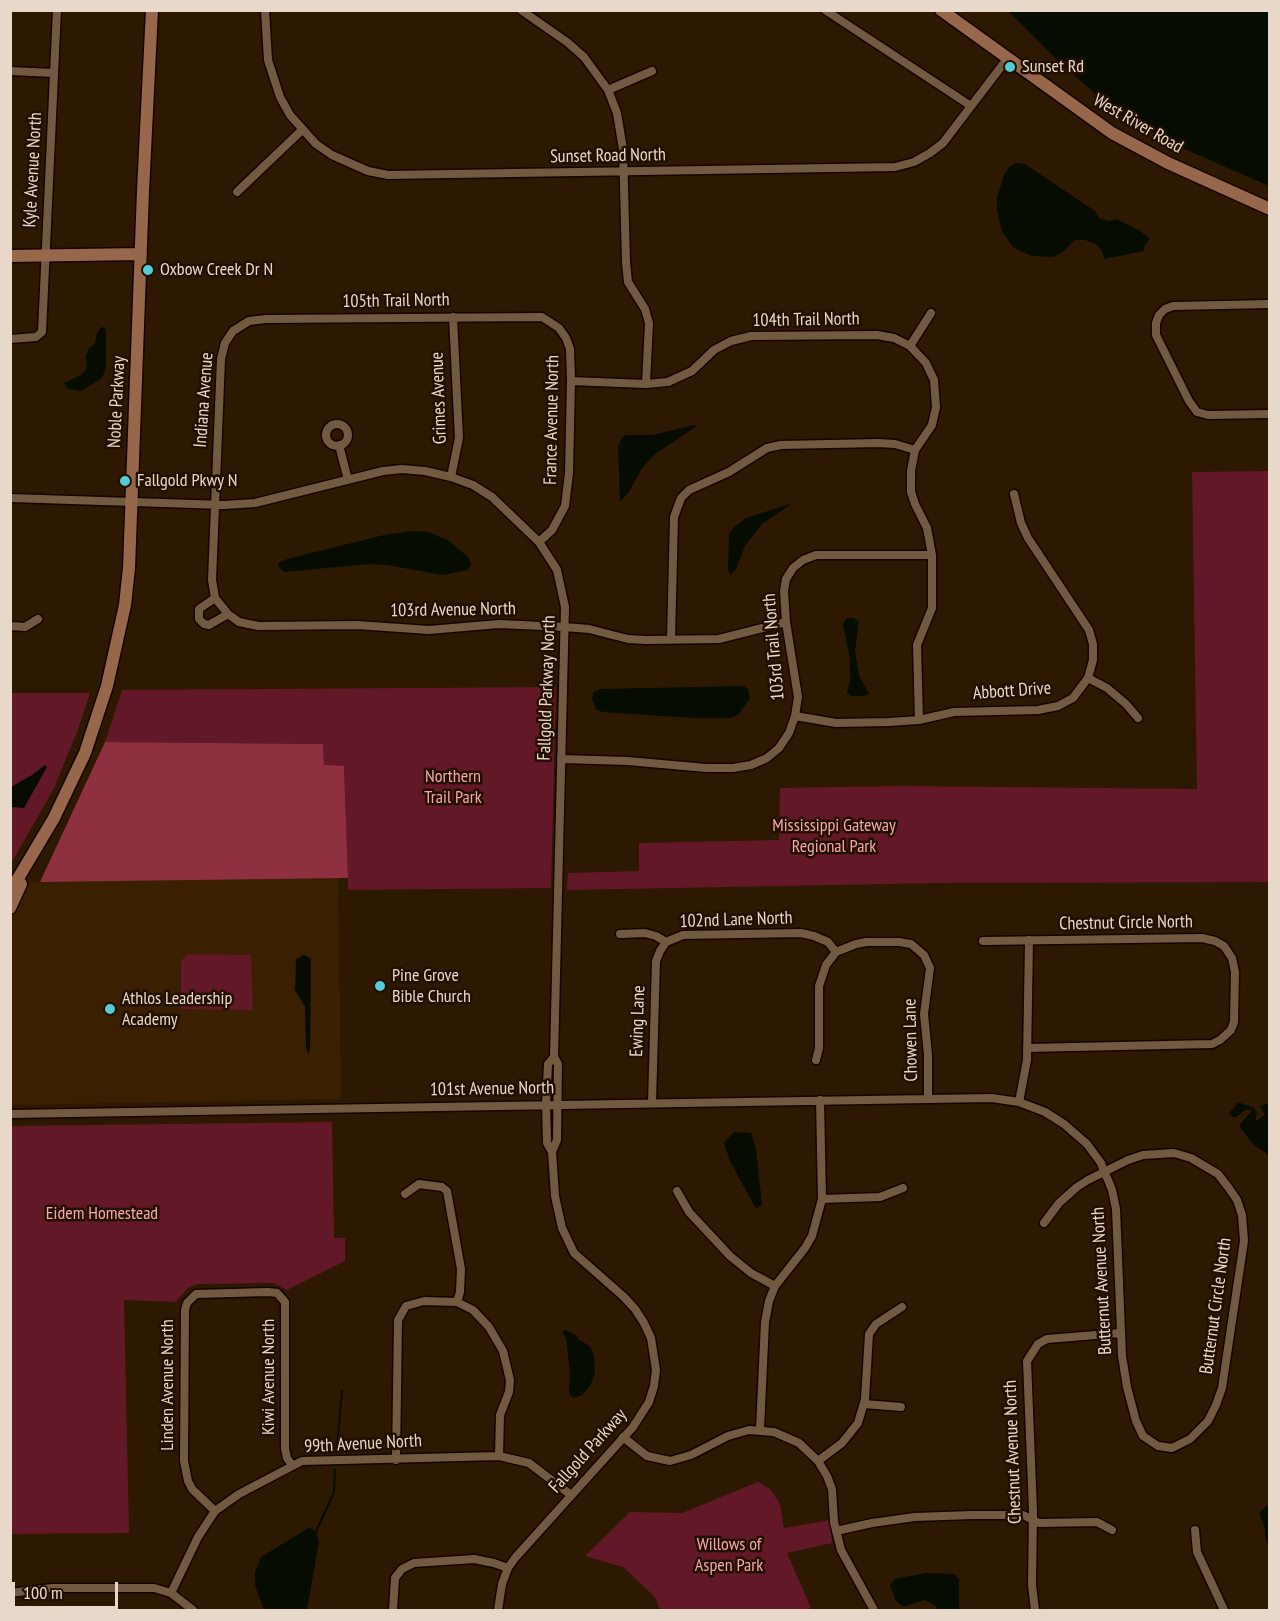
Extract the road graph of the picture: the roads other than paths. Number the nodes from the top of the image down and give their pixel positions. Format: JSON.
{"nodes":[{"id":1,"x":57,"y":10,"type":"edge"},
{"id":2,"x":152,"y":10,"type":"edge"},
{"id":3,"x":265,"y":10,"type":"edge"},
{"id":4,"x":521,"y":10,"type":"edge"},
{"id":5,"x":825,"y":10,"type":"edge"},
{"id":6,"x":940,"y":10,"type":"edge"},
{"id":7,"x":1007,"y":59,"type":"junction"},
{"id":8,"x":10,"y":71,"type":"edge"},
{"id":9,"x":652,"y":72,"type":"dead end"},
{"id":10,"x":54,"y":74,"type":"junction"},
{"id":11,"x":608,"y":90,"type":"junction"},
{"id":12,"x":971,"y":105,"type":"junction"},
{"id":13,"x":302,"y":130,"type":"junction"},
{"id":14,"x":624,"y":172,"type":"junction"},
{"id":15,"x":237,"y":192,"type":"dead end"},
{"id":16,"x":1269,"y":209,"type":"edge"},
{"id":17,"x":141,"y":254,"type":"junction"},
{"id":18,"x":45,"y":255,"type":"junction"},
{"id":19,"x":10,"y":256,"type":"edge"},
{"id":20,"x":1269,"y":304,"type":"edge"},
{"id":21,"x":931,"y":314,"type":"dead end"},
{"id":22,"x":453,"y":317,"type":"junction"},
{"id":23,"x":560,"y":328,"type":"joint"},
{"id":24,"x":233,"y":331,"type":"joint"},
{"id":25,"x":10,"y":339,"type":"edge"},
{"id":26,"x":910,"y":346,"type":"junction"},
{"id":27,"x":571,"y":381,"type":"junction"},
{"id":28,"x":646,"y":384,"type":"junction"},
{"id":29,"x":1269,"y":414,"type":"edge"},
{"id":30,"x":339,"y":445,"type":"dead end"},
{"id":31,"x":915,"y":450,"type":"junction"},
{"id":32,"x":451,"y":477,"type":"junction"},
{"id":33,"x":348,"y":480,"type":"junction"},
{"id":34,"x":1014,"y":494,"type":"dead end"},
{"id":35,"x":10,"y":498,"type":"edge"},
{"id":36,"x":131,"y":502,"type":"junction"},
{"id":37,"x":215,"y":504,"type":"junction"},
{"id":38,"x":539,"y":542,"type":"junction"},
{"id":39,"x":932,"y":555,"type":"junction"},
{"id":40,"x":215,"y":598,"type":"junction"},
{"id":41,"x":228,"y":614,"type":"junction"},
{"id":42,"x":38,"y":619,"type":"dead end"},
{"id":43,"x":786,"y":622,"type":"junction"},
{"id":44,"x":10,"y":626,"type":"edge"},
{"id":45,"x":565,"y":627,"type":"junction"},
{"id":46,"x":671,"y":639,"type":"junction"},
{"id":47,"x":1088,"y":678,"type":"junction"},
{"id":48,"x":795,"y":716,"type":"junction"},
{"id":49,"x":1138,"y":718,"type":"dead end"},
{"id":50,"x":919,"y":720,"type":"junction"},
{"id":51,"x":561,"y":759,"type":"junction"},
{"id":52,"x":36,"y":850,"type":"junction"},
{"id":53,"x":10,"y":892,"type":"edge"},
{"id":54,"x":10,"y":909,"type":"edge"},
{"id":55,"x":620,"y":934,"type":"dead end"},
{"id":56,"x":1029,"y":940,"type":"junction"},
{"id":57,"x":983,"y":941,"type":"dead end"},
{"id":58,"x":666,"y":942,"type":"junction"},
{"id":59,"x":836,"y":952,"type":"junction"},
{"id":60,"x":1027,"y":1048,"type":"junction"},
{"id":61,"x":554,"y":1058,"type":"junction"},
{"id":62,"x":816,"y":1060,"type":"dead end"},
{"id":63,"x":973,"y":1098,"type":"joint"},
{"id":64,"x":928,"y":1099,"type":"junction"},
{"id":65,"x":820,"y":1101,"type":"junction"},
{"id":66,"x":1019,"y":1102,"type":"junction"},
{"id":67,"x":652,"y":1103,"type":"junction"},
{"id":68,"x":546,"y":1104,"type":"junction"},
{"id":69,"x":557,"y":1104,"type":"junction"},
{"id":70,"x":10,"y":1113,"type":"edge"},
{"id":71,"x":552,"y":1152,"type":"junction"},
{"id":72,"x":1104,"y":1172,"type":"junction"},
{"id":73,"x":903,"y":1188,"type":"dead end"},
{"id":74,"x":677,"y":1191,"type":"dead end"},
{"id":75,"x":405,"y":1194,"type":"dead end"},
{"id":76,"x":822,"y":1199,"type":"junction"},
{"id":77,"x":1044,"y":1223,"type":"dead end"},
{"id":78,"x":775,"y":1286,"type":"junction"},
{"id":79,"x":238,"y":1292,"type":"joint"},
{"id":80,"x":457,"y":1302,"type":"junction"},
{"id":81,"x":902,"y":1307,"type":"dead end"},
{"id":82,"x":1120,"y":1333,"type":"junction"},
{"id":83,"x":864,"y":1404,"type":"junction"},
{"id":84,"x":901,"y":1407,"type":"dead end"},
{"id":85,"x":760,"y":1430,"type":"junction"},
{"id":86,"x":623,"y":1437,"type":"junction"},
{"id":87,"x":1178,"y":1446,"type":"joint"},
{"id":88,"x":500,"y":1456,"type":"junction"},
{"id":89,"x":396,"y":1460,"type":"junction"},
{"id":90,"x":818,"y":1461,"type":"junction"},
{"id":91,"x":292,"y":1465,"type":"junction"},
{"id":92,"x":571,"y":1495,"type":"junction"},
{"id":93,"x":215,"y":1511,"type":"junction"},
{"id":94,"x":1033,"y":1519,"type":"junction"},
{"id":95,"x":1112,"y":1530,"type":"dead end"},
{"id":96,"x":1195,"y":1530,"type":"dead end"},
{"id":97,"x":836,"y":1531,"type":"junction"},
{"id":98,"x":508,"y":1568,"type":"junction"},
{"id":99,"x":10,"y":1593,"type":"edge"},
{"id":100,"x":171,"y":1593,"type":"junction"},
{"id":101,"x":193,"y":1611,"type":"edge"},
{"id":102,"x":393,"y":1611,"type":"edge"},
{"id":103,"x":498,"y":1611,"type":"edge"},
{"id":104,"x":874,"y":1611,"type":"edge"},
{"id":105,"x":1035,"y":1611,"type":"edge"},
{"id":106,"x":1224,"y":1611,"type":"edge"}],
"edges":[{"from":1,"to":10,"type":"street","name":"Kyle Avenue North"},
{"from":2,"to":17,"type":"main road","name":"Noble Parkway"},
{"from":3,"to":13,"type":"street","name":"Sunset Road North"},
{"from":4,"to":11,"type":"street"},
{"from":5,"to":12,"type":"street"},
{"from":6,"to":7,"type":"main road","name":"West River Road"},
{"from":7,"to":12,"type":"street","name":"Sunset Road North"},
{"from":7,"to":16,"type":"main road","name":"West River Road"},
{"from":8,"to":10,"type":"street"},
{"from":9,"to":11,"type":"street"},
{"from":10,"to":18,"type":"street","name":"Kyle Avenue North"},
{"from":11,"to":14,"type":"street"},
{"from":12,"to":14,"type":"street","name":"Sunset Road North"},
{"from":13,"to":14,"type":"street","name":"Sunset Road North"},
{"from":13,"to":15,"type":"street"},
{"from":14,"to":28,"type":"street"},
{"from":17,"to":18,"type":"main road"},
{"from":17,"to":36,"type":"main road","name":"Noble Parkway"},
{"from":18,"to":19,"type":"main road"},
{"from":18,"to":25,"type":"street","name":"Kyle Avenue North"},
{"from":20,"to":29,"type":"street"},
{"from":21,"to":26,"type":"street"},
{"from":22,"to":23,"type":"street","name":"105th Trail North"},
{"from":22,"to":24,"type":"street","name":"105th Trail North"},
{"from":22,"to":32,"type":"street","name":"Grimes Avenue"},
{"from":23,"to":27,"type":"street","name":"France Avenue North"},
{"from":24,"to":37,"type":"street","name":"Indiana Avenue"},
{"from":26,"to":28,"type":"street","name":"104th Trail North"},
{"from":26,"to":31,"type":"street"},
{"from":27,"to":28,"type":"street","name":"104th Trail North"},
{"from":27,"to":38,"type":"street","name":"France Avenue North"},
{"from":30,"to":33,"type":"street"},
{"from":31,"to":39,"type":"street"},
{"from":31,"to":46,"type":"street"},
{"from":32,"to":33,"type":"street","name":"Fallgold Parkway North"},
{"from":32,"to":38,"type":"street","name":"Fallgold Parkway North"},
{"from":33,"to":37,"type":"street","name":"Fallgold Parkway North"},
{"from":34,"to":47,"type":"street"},
{"from":35,"to":36,"type":"street","name":"Fallgold Parkway North"},
{"from":36,"to":37,"type":"street","name":"Fallgold Parkway North"},
{"from":36,"to":52,"type":"main road","name":"Noble Parkway"},
{"from":37,"to":40,"type":"street","name":"Indiana Avenue"},
{"from":38,"to":45,"type":"street","name":"Fallgold Parkway North"},
{"from":39,"to":43,"type":"street","name":"103rd Trail North"},
{"from":39,"to":50,"type":"street"},
{"from":40,"to":41,"type":"street"},
{"from":40,"to":41,"type":"street"},
{"from":41,"to":45,"type":"street","name":"103rd Avenue North"},
{"from":42,"to":44,"type":"street"},
{"from":43,"to":46,"type":"street","name":"103rd Avenue North"},
{"from":43,"to":48,"type":"street","name":"103rd Trail North"},
{"from":45,"to":46,"type":"street","name":"103rd Avenue North"},
{"from":45,"to":51,"type":"street","name":"Fallgold Parkway North"},
{"from":47,"to":49,"type":"street"},
{"from":47,"to":50,"type":"street","name":"Abbott Drive"},
{"from":48,"to":50,"type":"street","name":"Abbott Drive"},
{"from":48,"to":51,"type":"street","name":"103rd Trail North"},
{"from":51,"to":61,"type":"street","name":"Fallgold Parkway North"},
{"from":52,"to":53,"type":"main road","name":"Noble Parkway"},
{"from":52,"to":54,"type":"main road","name":"Noble Parkway"},
{"from":55,"to":58,"type":"street","name":"102nd Lane North"},
{"from":56,"to":57,"type":"street","name":"Chestnut Circle North"},
{"from":56,"to":60,"type":"street"},
{"from":56,"to":60,"type":"street","name":"Chestnut Circle North"},
{"from":58,"to":59,"type":"street","name":"102nd Lane North"},
{"from":58,"to":67,"type":"street","name":"Ewing Lane"},
{"from":59,"to":62,"type":"street"},
{"from":59,"to":64,"type":"street","name":"Chowen Lane"},
{"from":60,"to":66,"type":"street"},
{"from":61,"to":68,"type":"street","name":"Fallgold Parkway North"},
{"from":61,"to":69,"type":"street","name":"Fallgold Parkway North"},
{"from":63,"to":64,"type":"street","name":"101st Avenue North"},
{"from":63,"to":66,"type":"street","name":"Butternut Avenue North"},
{"from":64,"to":65,"type":"street","name":"101st Avenue North"},
{"from":65,"to":67,"type":"street","name":"101st Avenue North"},
{"from":65,"to":76,"type":"street"},
{"from":66,"to":72,"type":"street","name":"Butternut Avenue North"},
{"from":67,"to":69,"type":"street","name":"101st Avenue North"},
{"from":68,"to":69,"type":"street","name":"101st Avenue North"},
{"from":68,"to":70,"type":"street","name":"101st Avenue North"},
{"from":68,"to":71,"type":"street","name":"Fallgold Parkway North"},
{"from":69,"to":71,"type":"street","name":"Fallgold Parkway North"},
{"from":71,"to":86,"type":"street","name":"Fallgold Parkway"},
{"from":72,"to":77,"type":"street","name":"Butternut Circle North"},
{"from":72,"to":82,"type":"street","name":"Butternut Avenue North"},
{"from":72,"to":87,"type":"street","name":"Butternut Circle North"},
{"from":73,"to":76,"type":"street"},
{"from":74,"to":78,"type":"street"},
{"from":75,"to":80,"type":"street"},
{"from":76,"to":78,"type":"street"},
{"from":78,"to":85,"type":"street"},
{"from":79,"to":91,"type":"street","name":"Kiwi Avenue North"},
{"from":79,"to":93,"type":"street","name":"Linden Avenue North"},
{"from":80,"to":88,"type":"street"},
{"from":80,"to":89,"type":"street"},
{"from":81,"to":83,"type":"street"},
{"from":82,"to":87,"type":"street","name":"Butternut Avenue North"},
{"from":82,"to":94,"type":"street","name":"Chestnut Avenue North"},
{"from":83,"to":84,"type":"street"},
{"from":83,"to":90,"type":"street"},
{"from":85,"to":86,"type":"street"},
{"from":85,"to":90,"type":"street"},
{"from":86,"to":92,"type":"street","name":"Fallgold Parkway"},
{"from":88,"to":89,"type":"street","name":"99th Avenue North"},
{"from":88,"to":92,"type":"street","name":"99th Avenue North"},
{"from":89,"to":91,"type":"street","name":"99th Avenue North"},
{"from":90,"to":97,"type":"street"},
{"from":91,"to":93,"type":"street","name":"99th Avenue North"},
{"from":92,"to":98,"type":"street","name":"Fallgold Parkway"},
{"from":93,"to":100,"type":"street","name":"99th Avenue North"},
{"from":94,"to":95,"type":"street"},
{"from":94,"to":97,"type":"street"},
{"from":94,"to":105,"type":"street","name":"Chestnut Avenue North"},
{"from":96,"to":106,"type":"street"},
{"from":97,"to":104,"type":"street"},
{"from":98,"to":102,"type":"street"},
{"from":98,"to":103,"type":"street","name":"Fallgold Parkway"},
{"from":99,"to":100,"type":"street"},
{"from":100,"to":101,"type":"street"}]}
